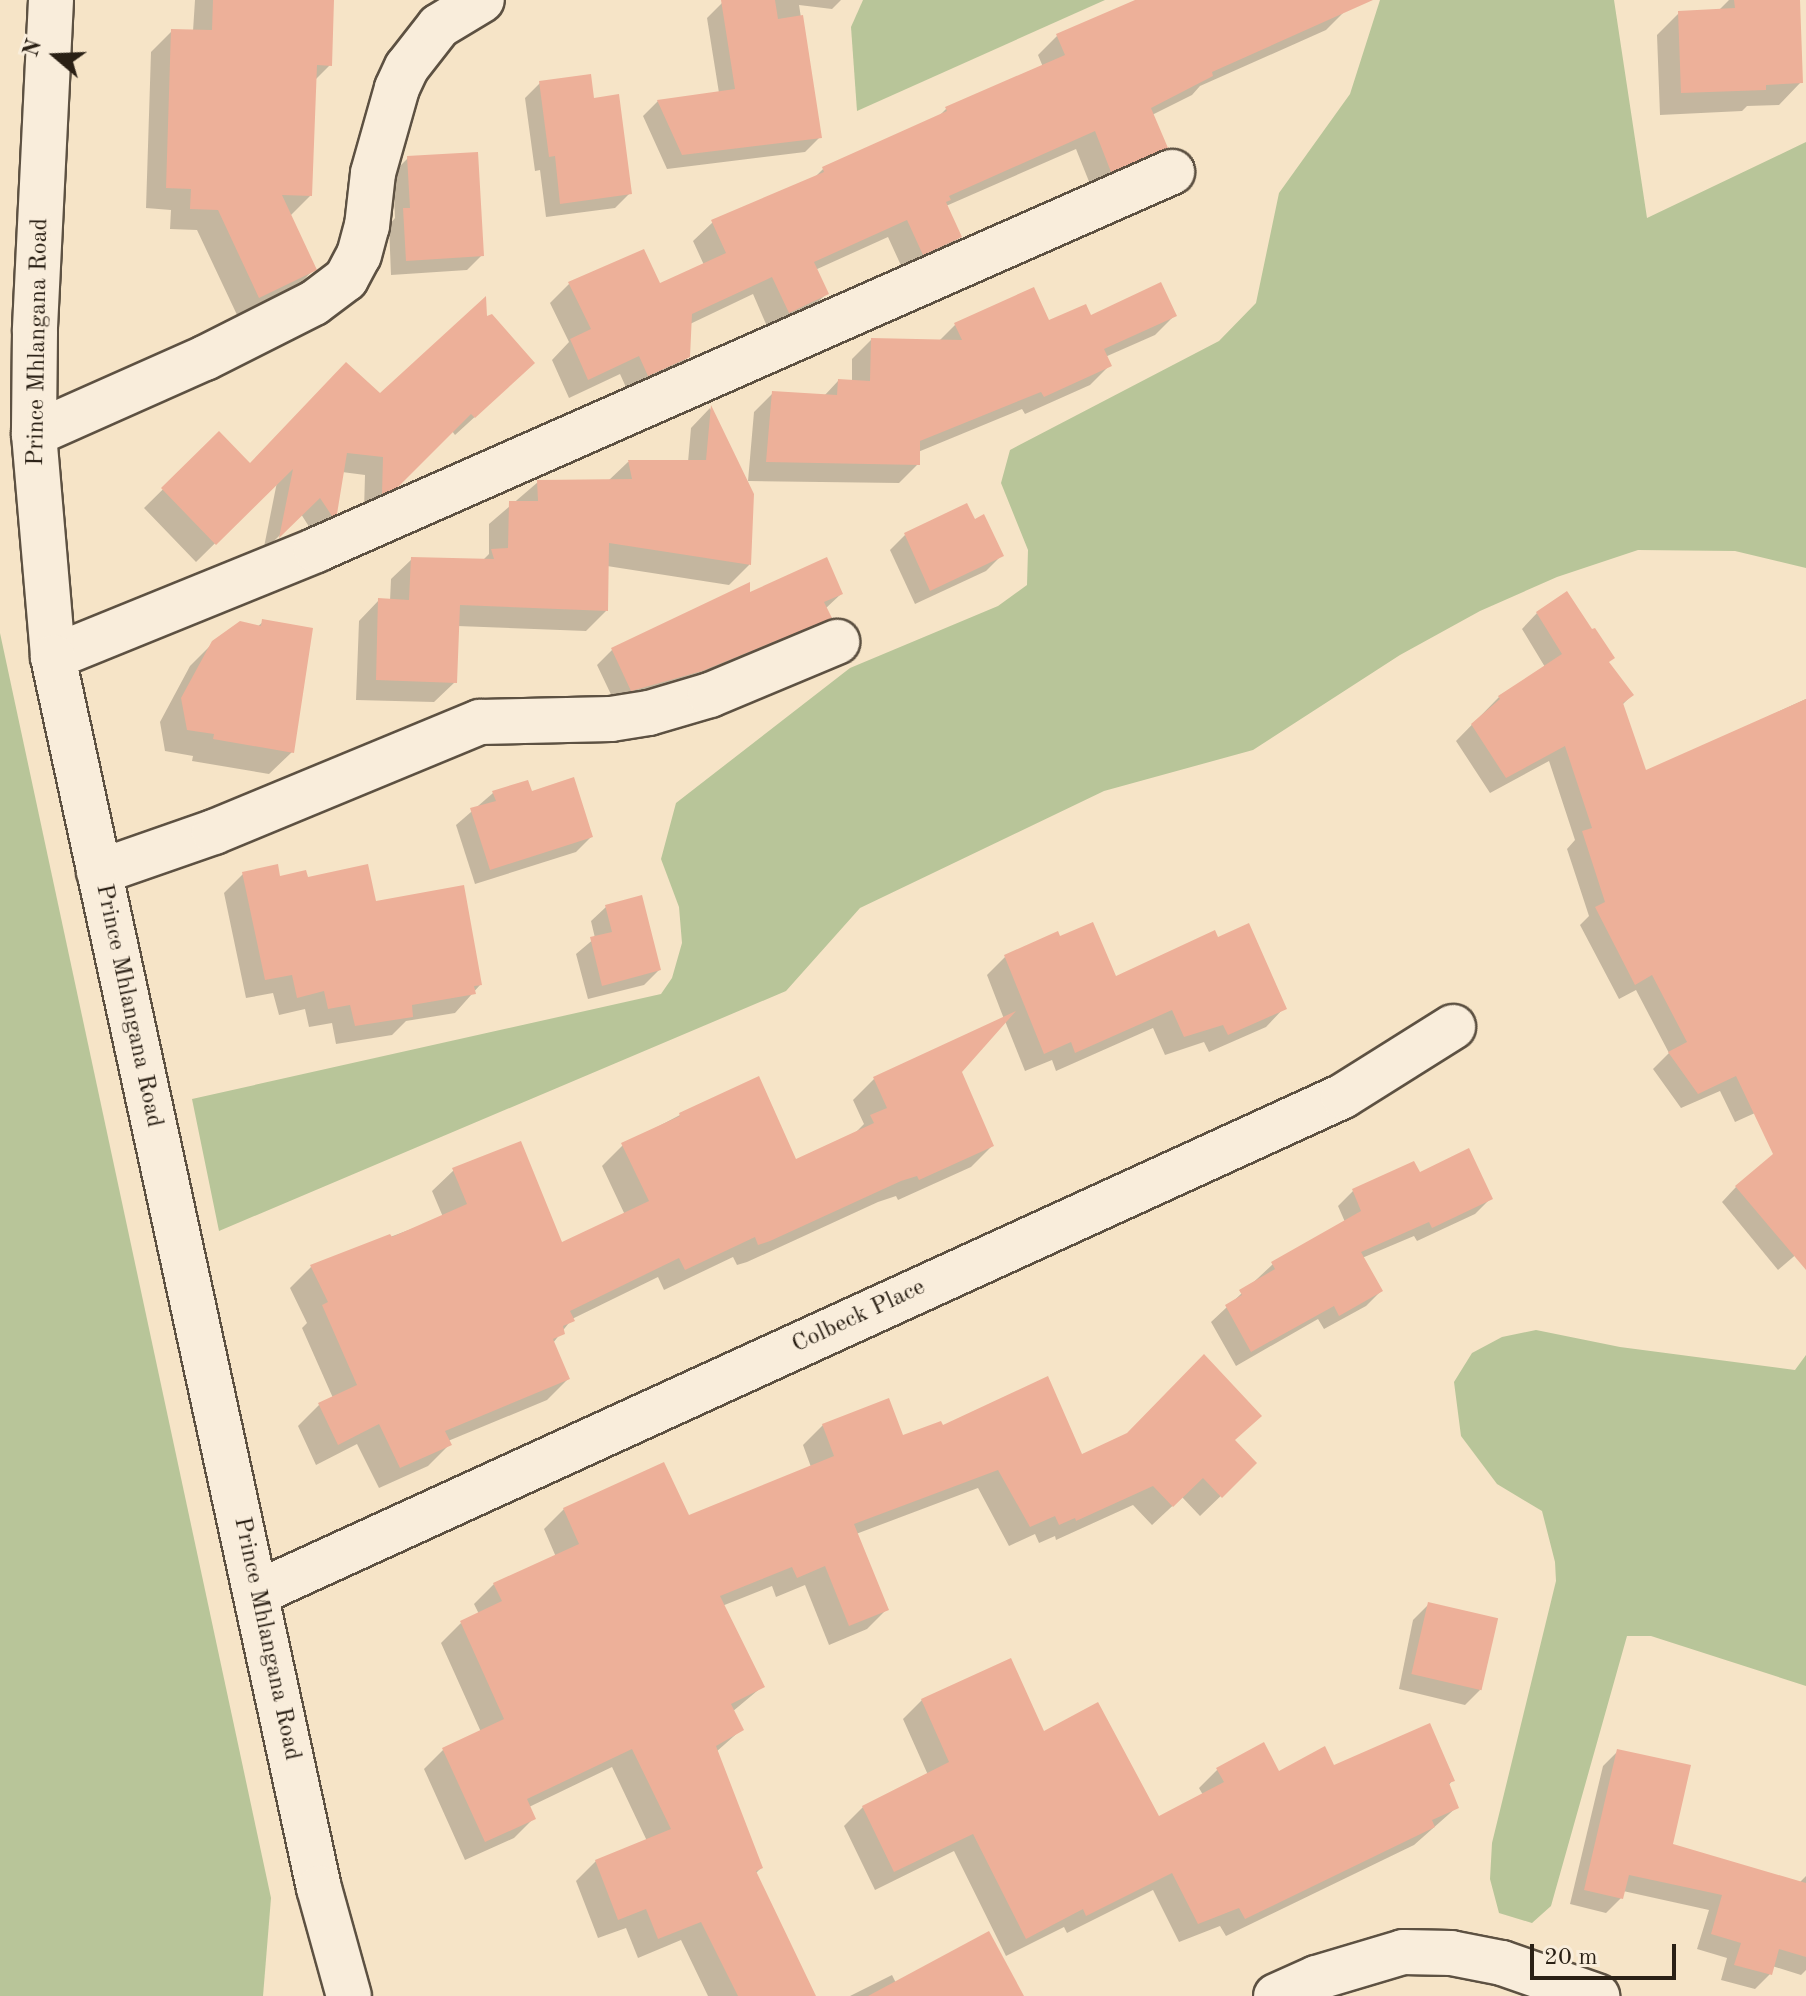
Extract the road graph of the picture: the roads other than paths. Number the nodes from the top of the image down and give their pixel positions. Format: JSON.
{"nodes":[{"id":1,"x":51,"y":0,"type":"edge"},
{"id":2,"x":482,"y":0,"type":"edge"},
{"id":3,"x":1172,"y":172,"type":"dead end"},
{"id":4,"x":34,"y":434,"type":"junction"},
{"id":5,"x":837,"y":642,"type":"dead end"},
{"id":6,"x":53,"y":657,"type":"junction"},
{"id":7,"x":99,"y":872,"type":"junction"},
{"id":8,"x":1453,"y":1027,"type":"dead end"},
{"id":9,"x":257,"y":1593,"type":"junction"},
{"id":10,"x":349,"y":1996,"type":"edge"},
{"id":11,"x":1276,"y":1996,"type":"edge"},
{"id":12,"x":1597,"y":1996,"type":"edge"}],
"edges":[{"from":1,"to":4,"type":"street","name":"Prince Mhlangana Road"},
{"from":2,"to":4,"type":"street"},
{"from":3,"to":6,"type":"street"},
{"from":4,"to":6,"type":"street","name":"Prince Mhlangana Road"},
{"from":5,"to":7,"type":"street"},
{"from":6,"to":7,"type":"street","name":"Prince Mhlangana Road"},
{"from":7,"to":9,"type":"street","name":"Prince Mhlangana Road"},
{"from":8,"to":9,"type":"street","name":"Colbeck Place"},
{"from":9,"to":10,"type":"street","name":"Prince Mhlangana Road"},
{"from":11,"to":12,"type":"street"}]}
